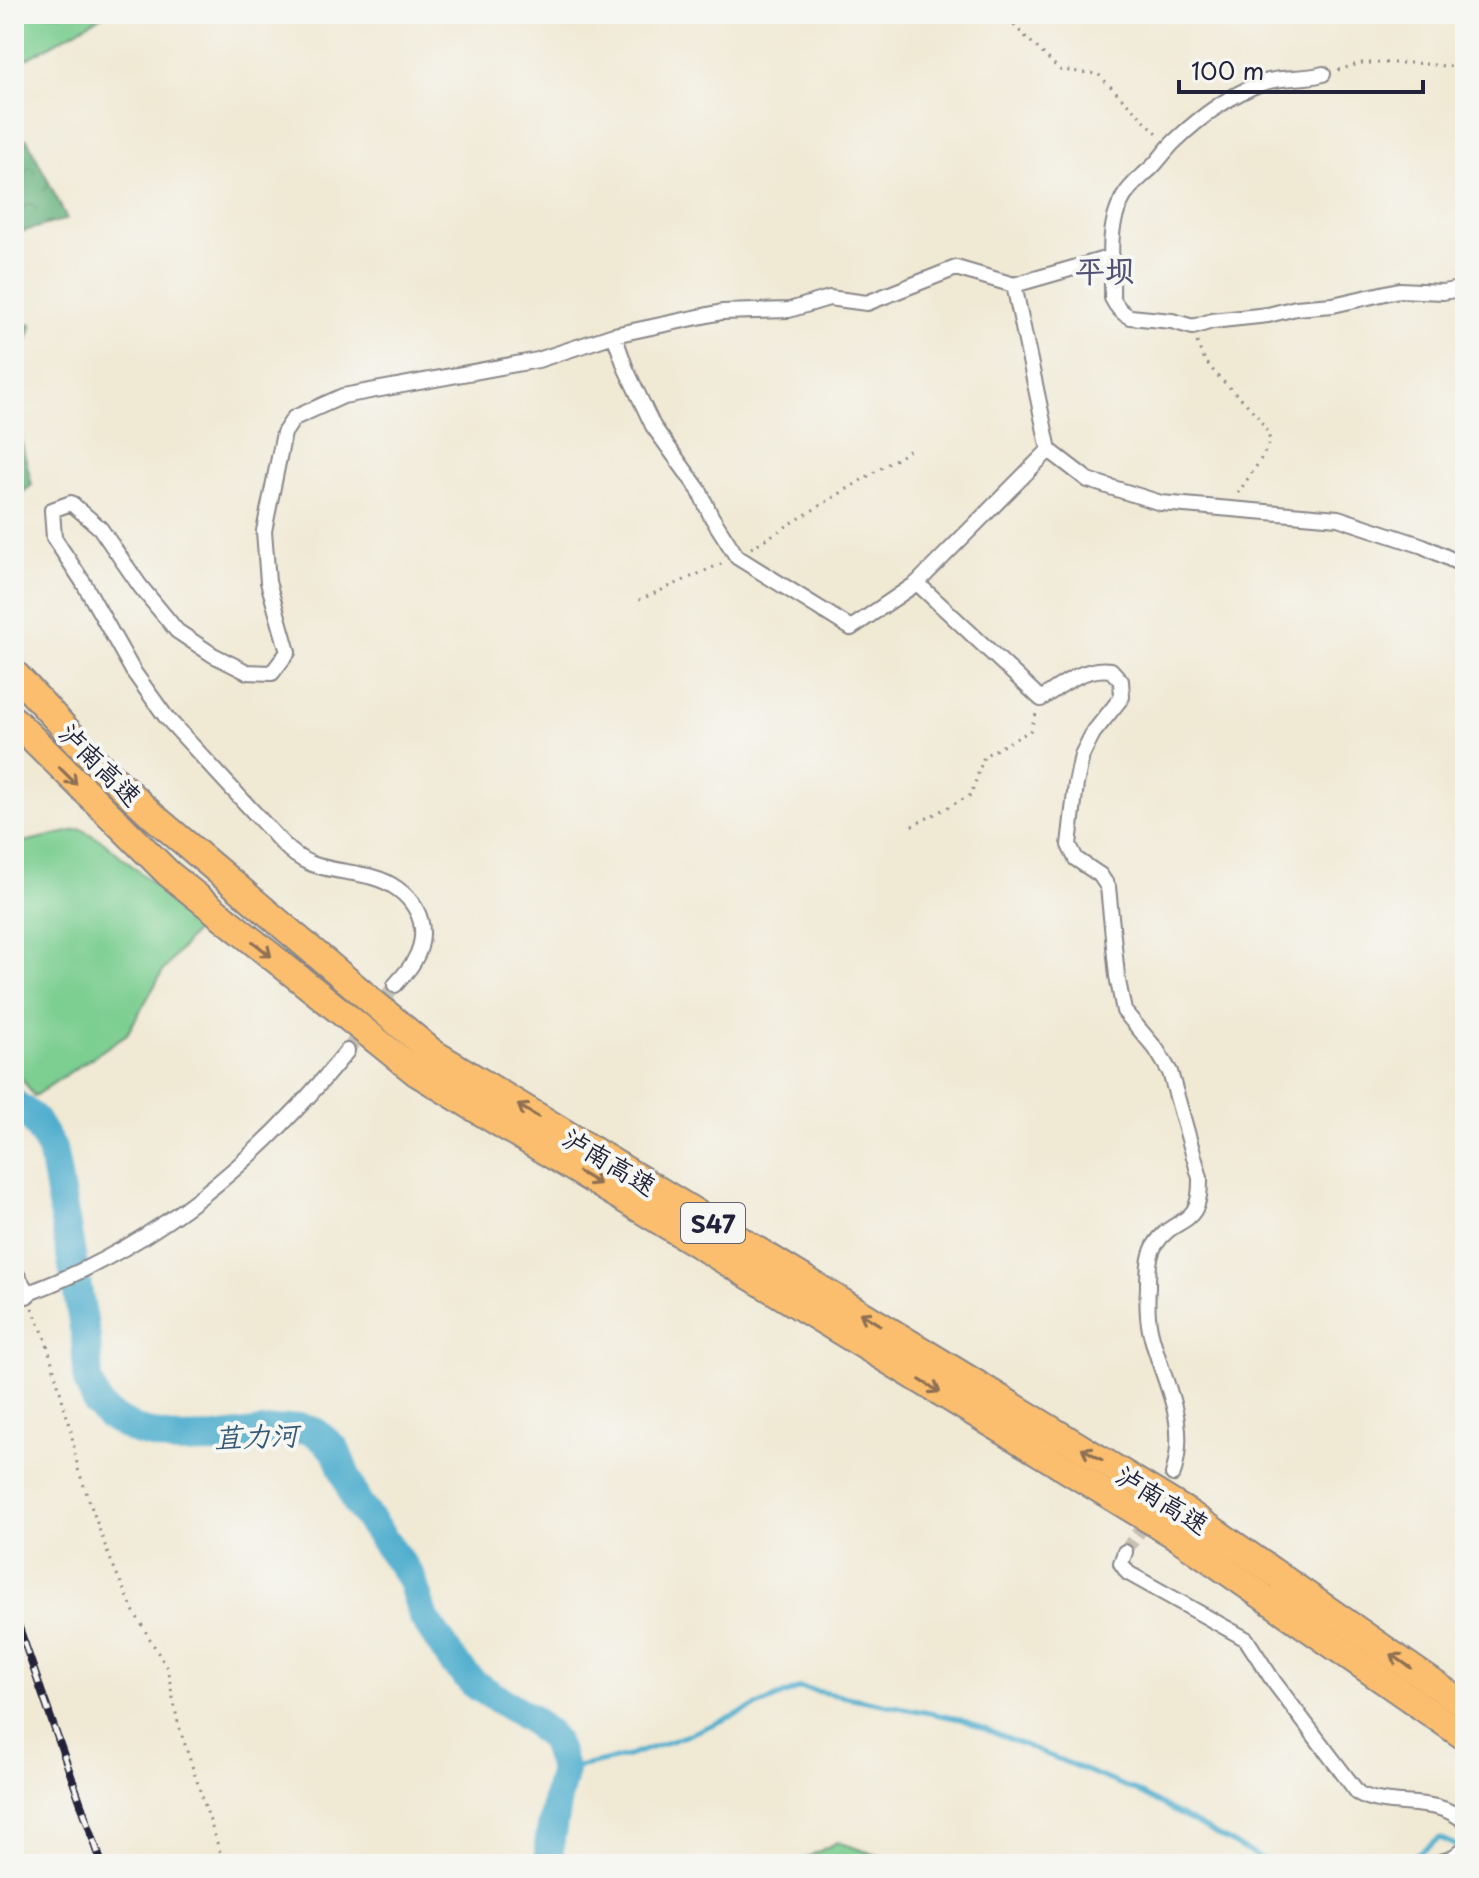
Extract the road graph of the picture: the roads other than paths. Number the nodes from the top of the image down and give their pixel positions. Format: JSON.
{"nodes":[{"id":1,"x":1323,"y":74,"type":"road end"},
{"id":2,"x":1112,"y":257,"type":"junction"},
{"id":3,"x":1014,"y":285,"type":"junction"},
{"id":4,"x":1465,"y":288,"type":"edge"},
{"id":5,"x":614,"y":335,"type":"junction"},
{"id":6,"x":1049,"y":450,"type":"junction"},
{"id":7,"x":1465,"y":566,"type":"edge"},
{"id":8,"x":917,"y":583,"type":"junction"},
{"id":9,"x":14,"y":673,"type":"edge"},
{"id":10,"x":14,"y":720,"type":"edge"},
{"id":11,"x":395,"y":985,"type":"tunnel mouth"},
{"id":12,"x":347,"y":1051,"type":"tunnel mouth"},
{"id":13,"x":14,"y":1274,"type":"edge"},
{"id":14,"x":26,"y":1294,"type":"joint"},
{"id":15,"x":1173,"y":1474,"type":"tunnel mouth"},
{"id":16,"x":1125,"y":1552,"type":"dead end"},
{"id":17,"x":1465,"y":1705,"type":"edge"},
{"id":18,"x":1460,"y":1733,"type":"edge"},
{"id":19,"x":1465,"y":1822,"type":"edge"},
{"id":20,"x":1462,"y":1851,"type":"edge"},
{"id":21,"x":1434,"y":1864,"type":"edge"}],
"edges":[{"from":1,"to":2,"type":"street"},
{"from":2,"to":3,"type":"street"},
{"from":2,"to":4,"type":"street"},
{"from":3,"to":5,"type":"street"},
{"from":3,"to":6,"type":"street"},
{"from":5,"to":8,"type":"street"},
{"from":5,"to":11,"type":"street"},
{"from":6,"to":7,"type":"street"},
{"from":6,"to":8,"type":"street"},
{"from":8,"to":15,"type":"street"},
{"from":17,"to":9,"type":"highway","name":"泸南高速","number":"S47","one_way":true},
{"from":10,"to":18,"type":"highway","name":"泸南高速","number":"S47","one_way":true},
{"from":12,"to":14,"type":"street"},
{"from":13,"to":14,"type":"street"},
{"from":16,"to":19,"type":"street"},
{"from":20,"to":21,"type":"street"}]}
